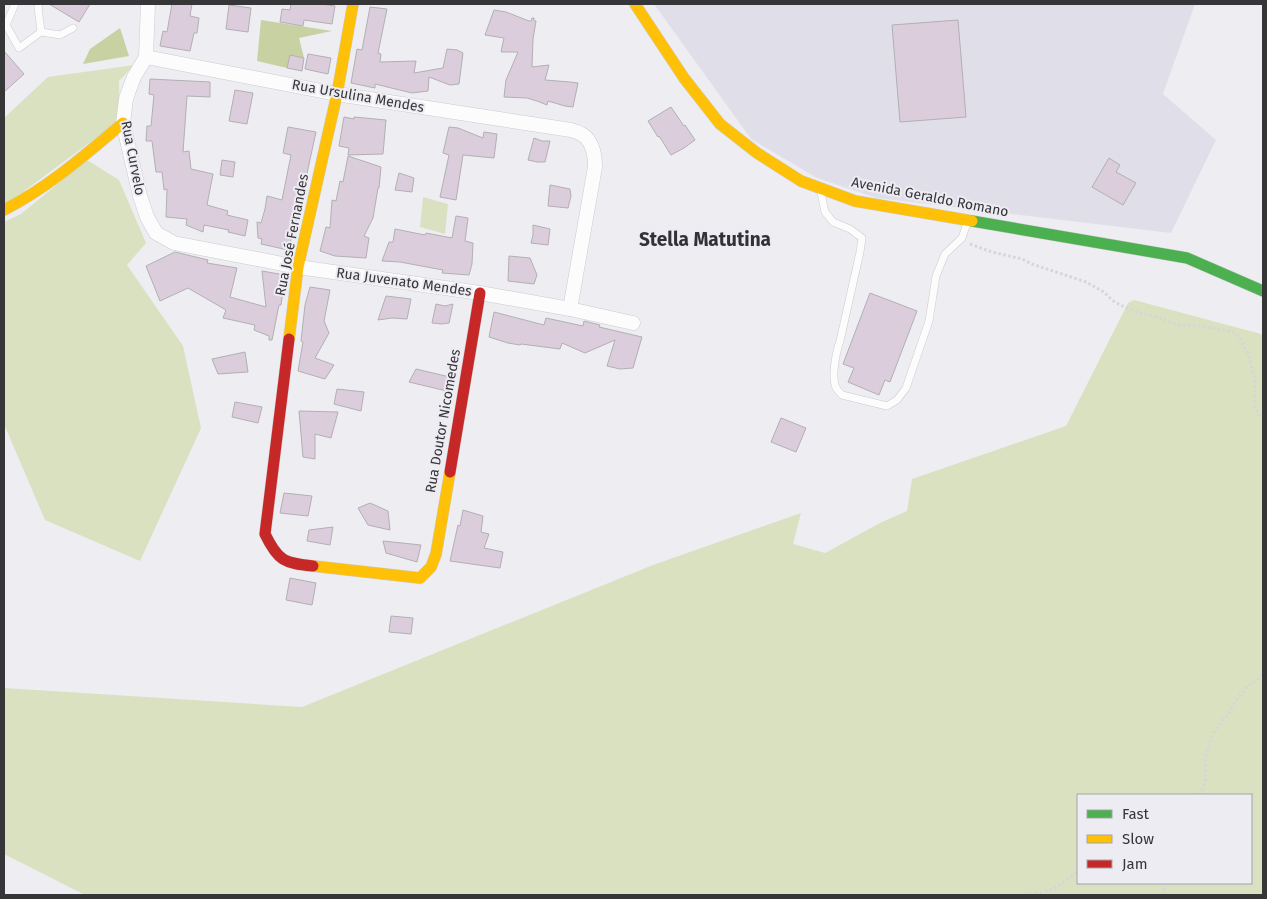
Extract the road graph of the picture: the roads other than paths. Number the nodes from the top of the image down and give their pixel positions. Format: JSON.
{"nodes":[{"id":1,"x":15,"y":4,"type":"edge"},
{"id":2,"x":38,"y":4,"type":"edge"},
{"id":3,"x":148,"y":4,"type":"edge"},
{"id":4,"x":353,"y":4,"type":"edge"},
{"id":5,"x":635,"y":4,"type":"edge"},
{"id":6,"x":73,"y":28,"type":"dead end"},
{"id":7,"x":41,"y":32,"type":"junction"},
{"id":8,"x":146,"y":57,"type":"junction"},
{"id":9,"x":337,"y":94,"type":"junction"},
{"id":10,"x":123,"y":123,"type":"junction"},
{"id":11,"x":820,"y":188,"type":"junction"},
{"id":12,"x":4,"y":210,"type":"edge"},
{"id":13,"x":968,"y":221,"type":"junction"},
{"id":14,"x":174,"y":242,"type":"joint"},
{"id":15,"x":298,"y":267,"type":"junction"},
{"id":16,"x":1263,"y":291,"type":"edge"},
{"id":17,"x":480,"y":293,"type":"junction"},
{"id":18,"x":570,"y":308,"type":"junction"},
{"id":19,"x":633,"y":323,"type":"dead end"},
{"id":20,"x":436,"y":554,"type":"joint"}],
"edges":[{"from":1,"to":7,"type":"lane"},
{"from":2,"to":7,"type":"lane"},
{"from":3,"to":8,"type":"street","name":"Rua Curvelo"},
{"from":4,"to":9,"type":"street","name":"Rua José Fernandes"},
{"from":5,"to":11,"type":"street","name":"Avenida Geraldo Romano"},
{"from":6,"to":7,"type":"lane"},
{"from":8,"to":9,"type":"street","name":"Rua Ursulina Mendes"},
{"from":8,"to":10,"type":"street","name":"Rua Curvelo"},
{"from":9,"to":15,"type":"street","name":"Rua José Fernandes"},
{"from":9,"to":18,"type":"street","name":"Rua Ursulina Mendes"},
{"from":10,"to":12,"type":"street"},
{"from":10,"to":14,"type":"street","name":"Rua Curvelo"},
{"from":11,"to":13,"type":"street","name":"Avenida Geraldo Romano"},
{"from":11,"to":13,"type":"lane"},
{"from":13,"to":16,"type":"street","name":"Avenida Geraldo Romano"},
{"from":14,"to":15,"type":"street","name":"Rua Juvenato Mendes"},
{"from":15,"to":17,"type":"street","name":"Rua Juvenato Mendes"},
{"from":15,"to":20,"type":"street","name":"Rua José Fernandes"},
{"from":17,"to":18,"type":"street","name":"Rua Juvenato Mendes"},
{"from":17,"to":20,"type":"street","name":"Rua Doutor Nicomedes"},
{"from":18,"to":19,"type":"street","name":"Rua Juvenato Mendes"}]}
